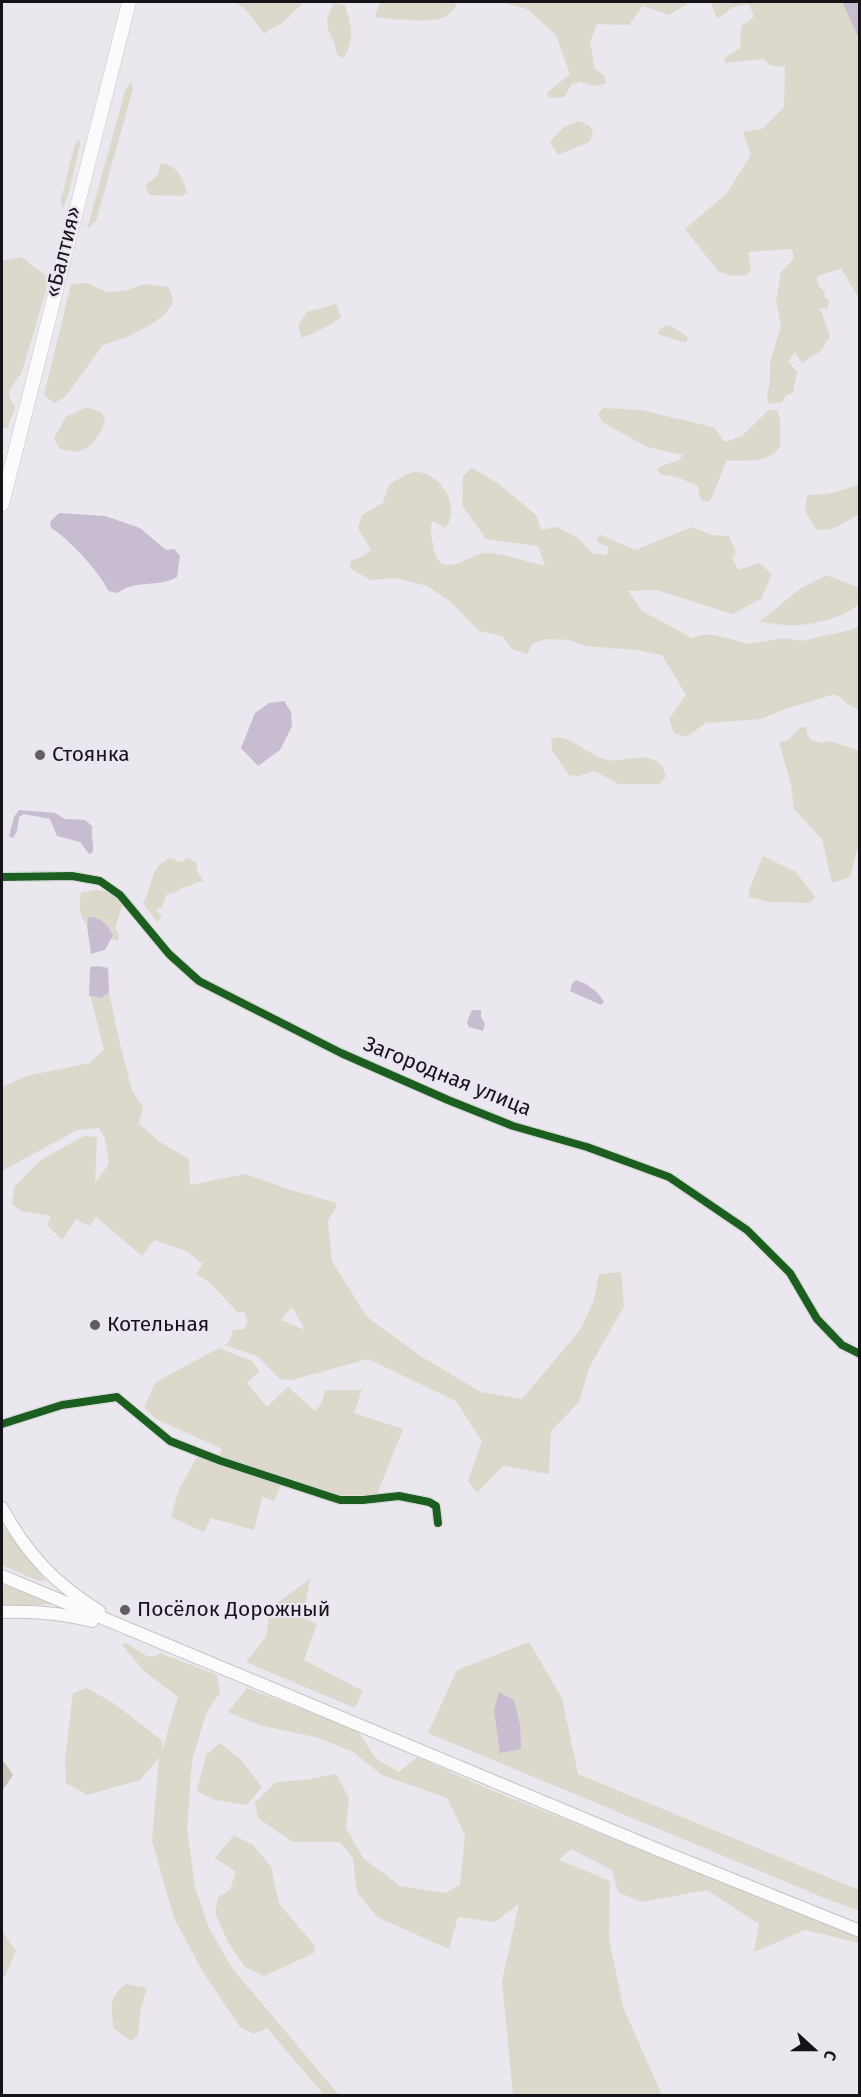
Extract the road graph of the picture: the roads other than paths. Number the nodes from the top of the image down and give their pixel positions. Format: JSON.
{"nodes":[{"id":1,"x":129,"y":2,"type":"edge"},
{"id":2,"x":2,"y":504,"type":"edge"},
{"id":3,"x":2,"y":878,"type":"edge"},
{"id":4,"x":860,"y":1354,"type":"edge"},
{"id":5,"x":2,"y":1424,"type":"edge"},
{"id":6,"x":2,"y":1508,"type":"edge"},
{"id":7,"x":438,"y":1523,"type":"dead end"},
{"id":8,"x":2,"y":1576,"type":"edge"},
{"id":9,"x":2,"y":1612,"type":"edge"},
{"id":10,"x":130,"y":1630,"type":"junction"},
{"id":11,"x":860,"y":1931,"type":"edge"}],
"edges":[{"from":1,"to":2,"type":"highway","name":"«Балтия»"},
{"from":3,"to":4,"type":"street","name":"Загородная улица"},
{"from":5,"to":7,"type":"street"},
{"from":6,"to":10,"type":"main road"},
{"from":8,"to":10,"type":"main road"},
{"from":9,"to":10,"type":"main road"},
{"from":10,"to":11,"type":"main road"}]}
